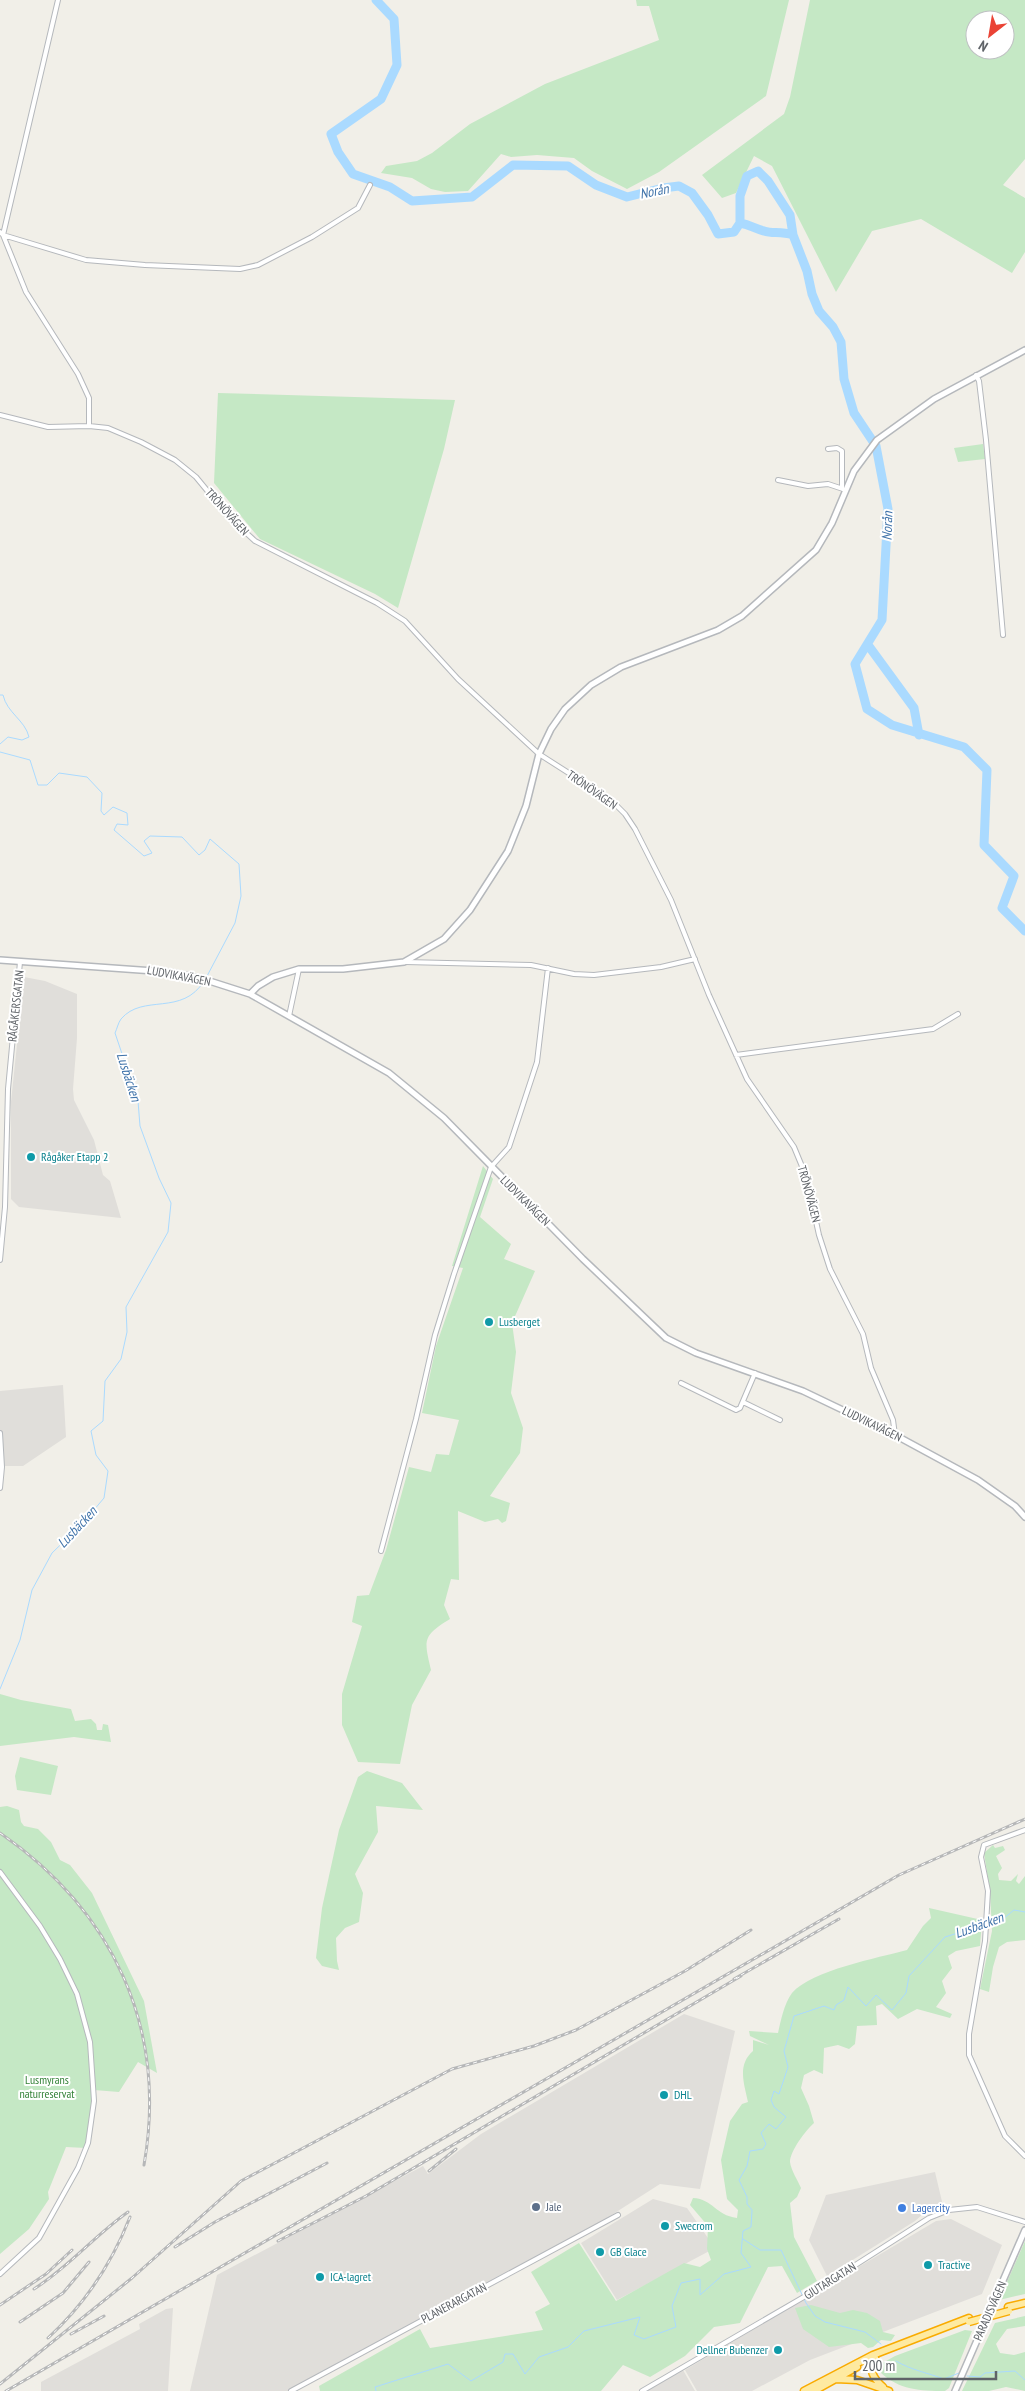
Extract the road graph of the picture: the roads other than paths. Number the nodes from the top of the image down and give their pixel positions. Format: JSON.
{"nodes":[{"id":1,"x":58,"y":0,"type":"edge"},
{"id":2,"x":370,"y":185,"type":"dead end"},
{"id":3,"x":2,"y":234,"type":"edge"},
{"id":4,"x":1025,"y":350,"type":"edge"},
{"id":5,"x":976,"y":375,"type":"junction"},
{"id":6,"x":0,"y":415,"type":"edge"},
{"id":7,"x":89,"y":426,"type":"junction"},
{"id":8,"x":828,"y":448,"type":"dead end"},
{"id":9,"x":778,"y":480,"type":"dead end"},
{"id":10,"x":844,"y":489,"type":"junction"},
{"id":11,"x":1003,"y":635,"type":"dead end"},
{"id":12,"x":539,"y":754,"type":"junction"},
{"id":13,"x":695,"y":959,"type":"junction"},
{"id":14,"x":0,"y":960,"type":"edge"},
{"id":15,"x":20,"y":962,"type":"junction"},
{"id":16,"x":404,"y":962,"type":"junction"},
{"id":17,"x":548,"y":968,"type":"junction"},
{"id":18,"x":299,"y":969,"type":"junction"},
{"id":19,"x":250,"y":994,"type":"junction"},
{"id":20,"x":958,"y":1014,"type":"dead end"},
{"id":21,"x":289,"y":1016,"type":"junction"},
{"id":22,"x":736,"y":1055,"type":"junction"},
{"id":23,"x":491,"y":1167,"type":"junction"},
{"id":24,"x":0,"y":1260,"type":"edge"},
{"id":25,"x":755,"y":1373,"type":"junction"},
{"id":26,"x":681,"y":1383,"type":"dead end"},
{"id":27,"x":742,"y":1402,"type":"junction"},
{"id":28,"x":780,"y":1420,"type":"dead end"},
{"id":29,"x":0,"y":1433,"type":"edge"},
{"id":30,"x":895,"y":1435,"type":"junction"},
{"id":31,"x":0,"y":1488,"type":"edge"},
{"id":32,"x":1025,"y":1517,"type":"edge"},
{"id":33,"x":381,"y":1551,"type":"dead end"},
{"id":34,"x":1025,"y":1830,"type":"edge"},
{"id":35,"x":0,"y":1872,"type":"edge"},
{"id":36,"x":1025,"y":2156,"type":"edge"},
{"id":37,"x":618,"y":2215,"type":"dead end"},
{"id":38,"x":1025,"y":2222,"type":"edge"},
{"id":39,"x":1025,"y":2230,"type":"edge"},
{"id":40,"x":0,"y":2274,"type":"edge"},
{"id":41,"x":1025,"y":2303,"type":"edge"},
{"id":42,"x":1025,"y":2307,"type":"edge"},
{"id":43,"x":1008,"y":2309,"type":"junction"},
{"id":44,"x":968,"y":2320,"type":"junction"},
{"id":45,"x":875,"y":2358,"type":"junction"},
{"id":46,"x":835,"y":2379,"type":"junction"},
{"id":47,"x":887,"y":2390,"type":"edge"},
{"id":48,"x":291,"y":2391,"type":"edge"},
{"id":49,"x":642,"y":2391,"type":"edge"},
{"id":50,"x":804,"y":2391,"type":"edge"},
{"id":51,"x":814,"y":2391,"type":"edge"},
{"id":52,"x":955,"y":2391,"type":"edge"}],
"edges":[{"from":1,"to":3,"type":"street"},
{"from":2,"to":3,"type":"street"},
{"from":3,"to":7,"type":"street"},
{"from":4,"to":5,"type":"street"},
{"from":5,"to":10,"type":"street"},
{"from":5,"to":11,"type":"street"},
{"from":6,"to":7,"type":"street","name":"TRÖNÖVÄGEN"},
{"from":7,"to":12,"type":"street","name":"TRÖNÖVÄGEN"},
{"from":8,"to":10,"type":"street"},
{"from":9,"to":10,"type":"street"},
{"from":10,"to":12,"type":"street"},
{"from":12,"to":13,"type":"street","name":"TRÖNÖVÄGEN"},
{"from":12,"to":16,"type":"street"},
{"from":13,"to":17,"type":"street"},
{"from":13,"to":22,"type":"street","name":"TRÖNÖVÄGEN"},
{"from":14,"to":15,"type":"street","name":"LUDVIKAVÄGEN"},
{"from":15,"to":19,"type":"street","name":"LUDVIKAVÄGEN"},
{"from":15,"to":24,"type":"street","name":"RÅGÅKERSGATAN"},
{"from":16,"to":17,"type":"street"},
{"from":16,"to":18,"type":"street"},
{"from":17,"to":23,"type":"street"},
{"from":18,"to":19,"type":"street"},
{"from":18,"to":21,"type":"street"},
{"from":19,"to":21,"type":"street","name":"LUDVIKAVÄGEN"},
{"from":20,"to":22,"type":"street"},
{"from":21,"to":23,"type":"street","name":"LUDVIKAVÄGEN"},
{"from":22,"to":30,"type":"street","name":"TRÖNÖVÄGEN"},
{"from":23,"to":25,"type":"street","name":"LUDVIKAVÄGEN"},
{"from":23,"to":33,"type":"street"},
{"from":25,"to":27,"type":"street"},
{"from":25,"to":30,"type":"street","name":"LUDVIKAVÄGEN"},
{"from":26,"to":27,"type":"street"},
{"from":27,"to":28,"type":"street"},
{"from":29,"to":31,"type":"street"},
{"from":30,"to":32,"type":"street","name":"LUDVIKAVÄGEN"},
{"from":34,"to":36,"type":"street"},
{"from":35,"to":40,"type":"street"},
{"from":37,"to":48,"type":"street","name":"PLANERARGATAN"},
{"from":38,"to":49,"type":"street","name":"GJUTARGATAN"},
{"from":39,"to":52,"type":"street","name":"PARADISVÄGEN"},
{"from":41,"to":43,"type":"highway"},
{"from":42,"to":43,"type":"highway"},
{"from":43,"to":44,"type":"highway","bridge":true},
{"from":44,"to":45,"type":"highway"},
{"from":44,"to":50,"type":"highway"},
{"from":45,"to":46,"type":"highway"},
{"from":45,"to":47,"type":"highway"},
{"from":46,"to":47,"type":"highway"},
{"from":46,"to":51,"type":"highway"}]}
